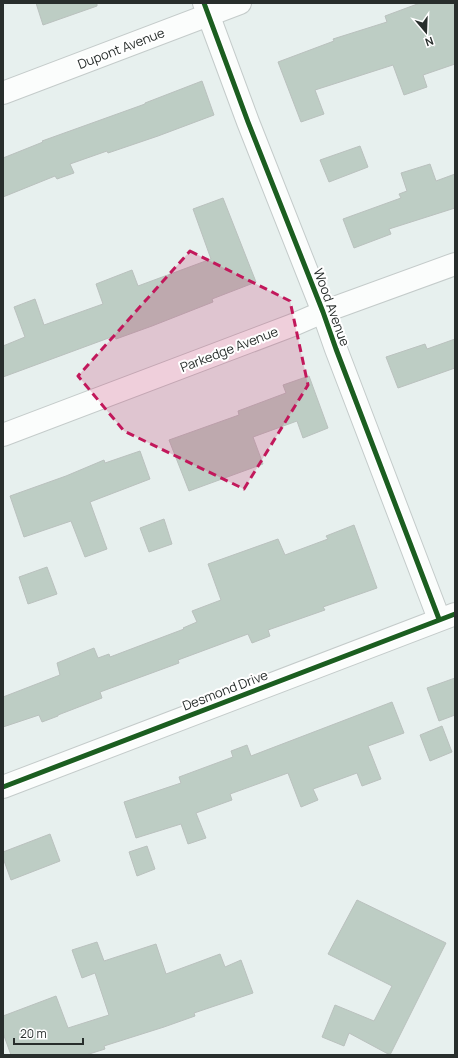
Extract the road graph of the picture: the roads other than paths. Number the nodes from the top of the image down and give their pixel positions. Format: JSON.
{"nodes":[{"id":1,"x":240,"y":3,"type":"edge"},
{"id":2,"x":206,"y":9,"type":"edge"},
{"id":3,"x":3,"y":93,"type":"edge"},
{"id":4,"x":455,"y":264,"type":"edge"},
{"id":5,"x":323,"y":312,"type":"junction"},
{"id":6,"x":3,"y":435,"type":"edge"},
{"id":7,"x":447,"y":617,"type":"edge"},
{"id":8,"x":3,"y":787,"type":"edge"}],
"edges":[{"from":1,"to":2,"type":"street","name":"Dupont Avenue"},
{"from":2,"to":3,"type":"street","name":"Dupont Avenue"},
{"from":2,"to":5,"type":"street","name":"Wood Avenue"},
{"from":4,"to":5,"type":"street","name":"Parkedge Avenue"},
{"from":5,"to":6,"type":"street","name":"Parkedge Avenue"},
{"from":5,"to":7,"type":"street","name":"Wood Avenue"},
{"from":7,"to":8,"type":"street","name":"Desmond Drive"}]}
